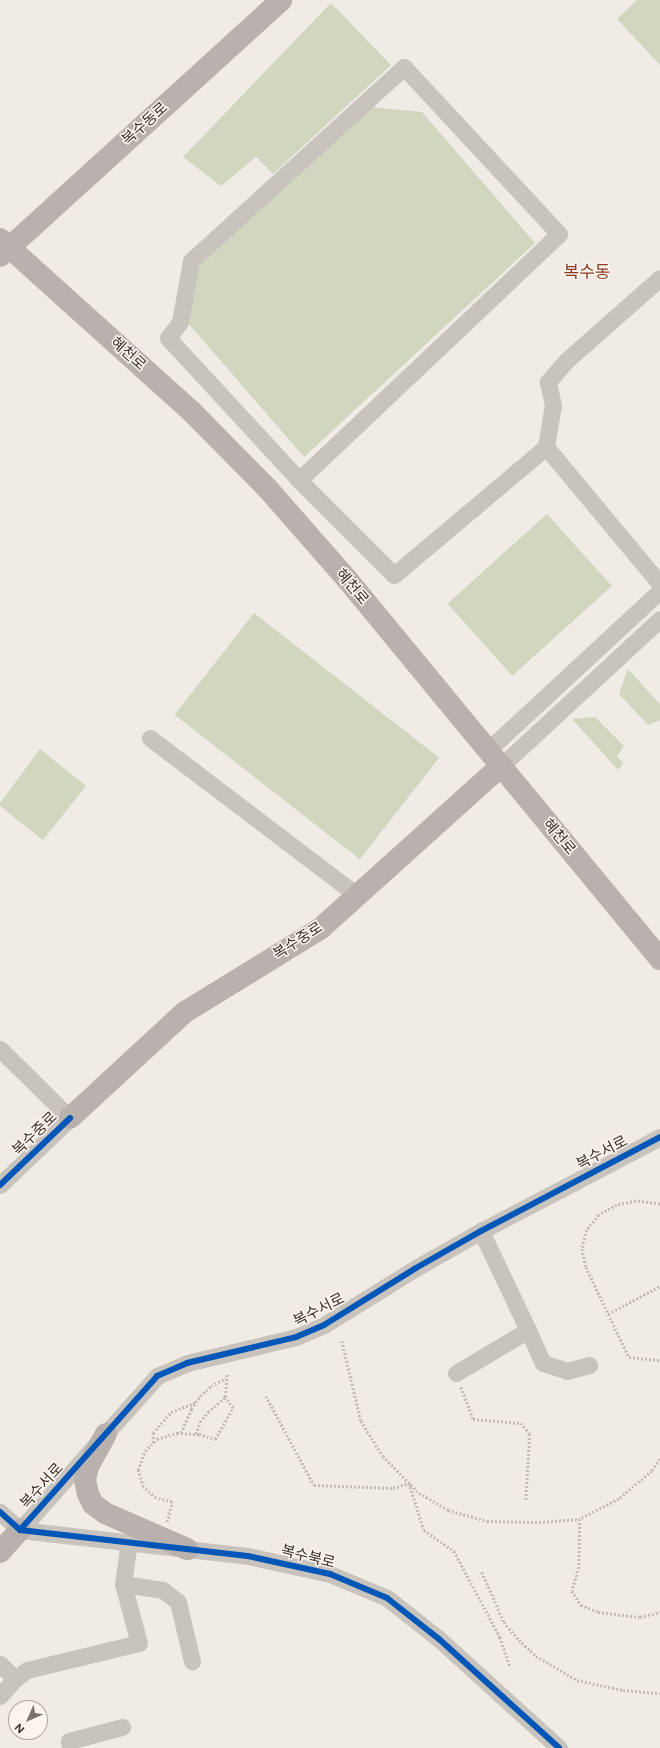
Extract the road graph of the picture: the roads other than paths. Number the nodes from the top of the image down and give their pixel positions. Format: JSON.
{"nodes":[{"id":1,"x":281,"y":0,"type":"edge"},
{"id":2,"x":3,"y":247,"type":"edge"},
{"id":3,"x":660,"y":278,"type":"edge"},
{"id":4,"x":546,"y":447,"type":"junction"},
{"id":5,"x":299,"y":480,"type":"junction"},
{"id":6,"x":660,"y":584,"type":"edge"},
{"id":7,"x":660,"y":591,"type":"edge"},
{"id":8,"x":660,"y":619,"type":"edge"},
{"id":9,"x":150,"y":738,"type":"dead end"},
{"id":10,"x":494,"y":759,"type":"junction"},
{"id":11,"x":357,"y":895,"type":"junction"},
{"id":12,"x":660,"y":959,"type":"edge"},
{"id":13,"x":0,"y":1049,"type":"edge"},
{"id":14,"x":70,"y":1118,"type":"junction"},
{"id":15,"x":660,"y":1137,"type":"edge"},
{"id":16,"x":0,"y":1185,"type":"edge"},
{"id":17,"x":481,"y":1231,"type":"junction"},
{"id":18,"x":528,"y":1330,"type":"junction"},
{"id":19,"x":589,"y":1365,"type":"dead end"},
{"id":20,"x":456,"y":1373,"type":"road end"},
{"id":21,"x":106,"y":1434,"type":"junction"},
{"id":22,"x":0,"y":1512,"type":"edge"},
{"id":23,"x":20,"y":1530,"type":"junction"},
{"id":24,"x":129,"y":1542,"type":"junction"},
{"id":25,"x":187,"y":1549,"type":"junction"},
{"id":26,"x":0,"y":1552,"type":"edge"},
{"id":27,"x":123,"y":1584,"type":"junction"},
{"id":28,"x":192,"y":1661,"type":"dead end"},
{"id":29,"x":0,"y":1664,"type":"edge"},
{"id":30,"x":15,"y":1679,"type":"junction"},
{"id":31,"x":0,"y":1696,"type":"edge"},
{"id":32,"x":122,"y":1728,"type":"dead end"},
{"id":33,"x":70,"y":1748,"type":"edge"},
{"id":34,"x":559,"y":1748,"type":"edge"}],
"edges":[{"from":1,"to":2,"type":"main road","name":"복수동로"},
{"from":2,"to":10,"type":"main road","name":"혜천로"},
{"from":3,"to":4,"type":"street"},
{"from":4,"to":5,"type":"street"},
{"from":4,"to":6,"type":"street"},
{"from":5,"to":5,"type":"street"},
{"from":7,"to":10,"type":"street"},
{"from":8,"to":10,"type":"street"},
{"from":9,"to":11,"type":"street"},
{"from":10,"to":11,"type":"main road","name":"복수중로"},
{"from":10,"to":12,"type":"main road","name":"혜천로"},
{"from":11,"to":14,"type":"main road","name":"복수중로"},
{"from":13,"to":14,"type":"street"},
{"from":14,"to":16,"type":"street","name":"복수중로"},
{"from":15,"to":17,"type":"street","name":"복수서로"},
{"from":17,"to":18,"type":"street"},
{"from":17,"to":21,"type":"street","name":"복수서로"},
{"from":18,"to":19,"type":"street"},
{"from":18,"to":20,"type":"street"},
{"from":21,"to":23,"type":"street","name":"복수서로"},
{"from":21,"to":25,"type":"main road"},
{"from":22,"to":23,"type":"street"},
{"from":23,"to":24,"type":"street","name":"복수북로"},
{"from":23,"to":26,"type":"main road","name":"복수서로"},
{"from":24,"to":25,"type":"street","name":"복수북로"},
{"from":24,"to":27,"type":"street"},
{"from":25,"to":34,"type":"street","name":"복수북로"},
{"from":27,"to":28,"type":"street"},
{"from":27,"to":30,"type":"street"},
{"from":29,"to":30,"type":"street"},
{"from":30,"to":31,"type":"street"},
{"from":32,"to":33,"type":"street"}]}
